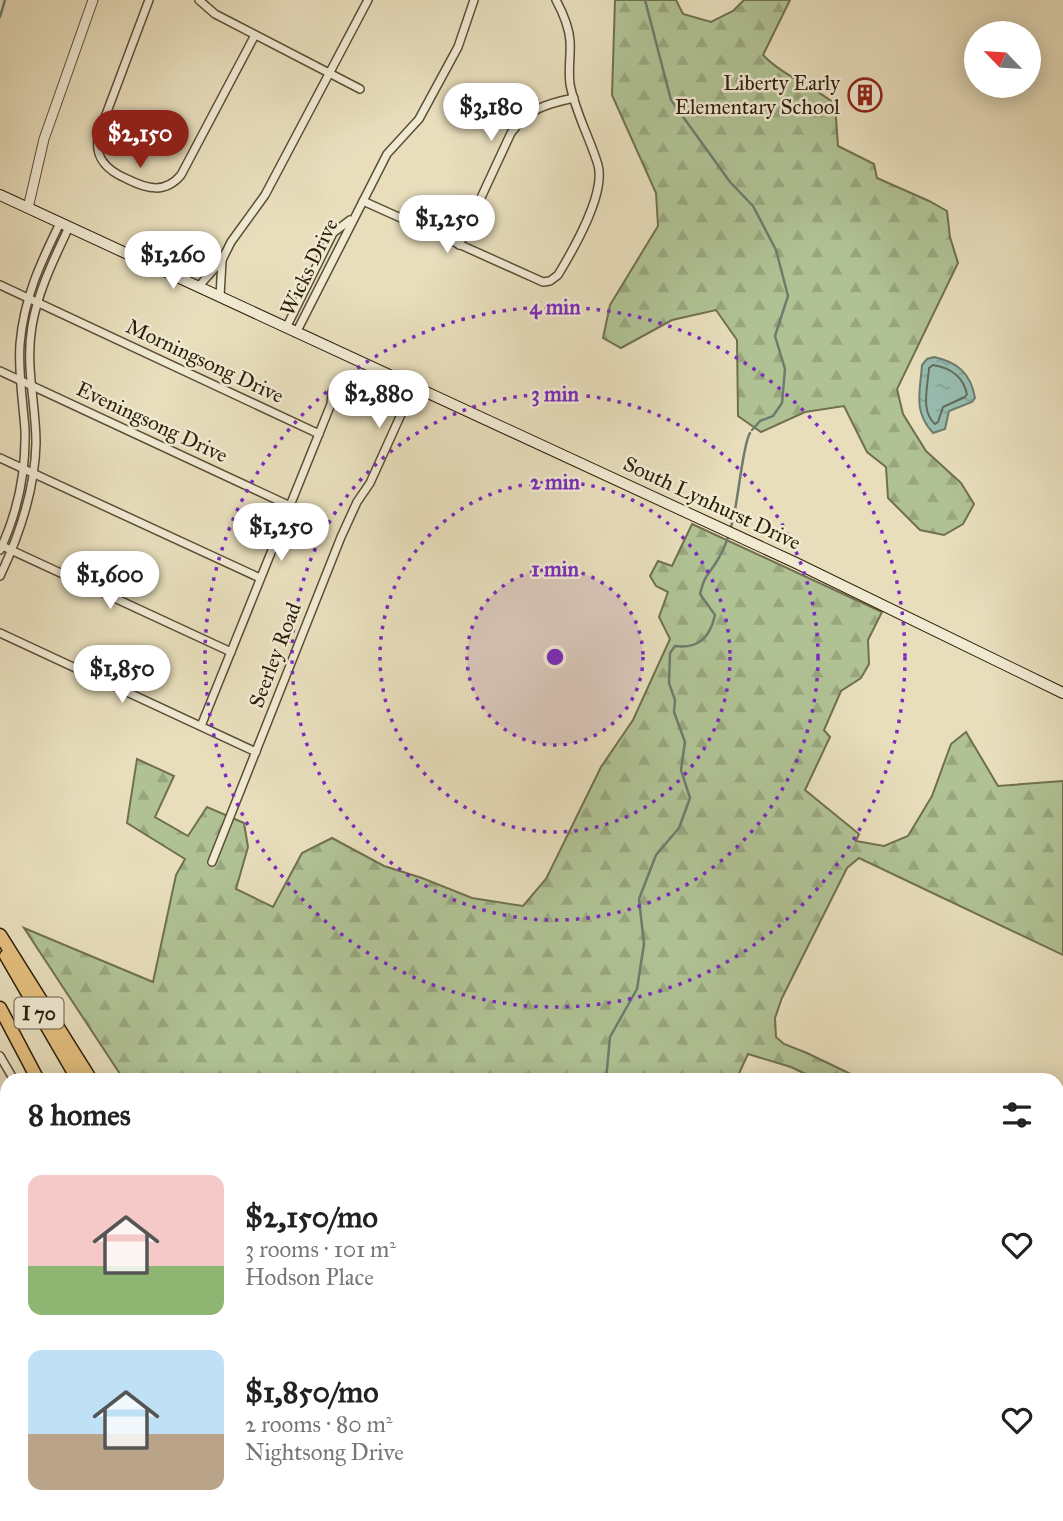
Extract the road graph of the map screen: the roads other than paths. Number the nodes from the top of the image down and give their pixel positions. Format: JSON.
{"nodes":[{"id":1,"x":93,"y":0,"type":"edge"},
{"id":2,"x":149,"y":0,"type":"edge"},
{"id":3,"x":199,"y":0,"type":"edge"},
{"id":4,"x":368,"y":0,"type":"edge"},
{"id":5,"x":474,"y":0,"type":"edge"},
{"id":6,"x":556,"y":0,"type":"edge"},
{"id":7,"x":255,"y":35,"type":"junction"},
{"id":8,"x":329,"y":74,"type":"junction"},
{"id":9,"x":360,"y":89,"type":"dead end"},
{"id":10,"x":574,"y":98,"type":"junction"},
{"id":11,"x":0,"y":195,"type":"edge"},
{"id":12,"x":363,"y":201,"type":"junction"},
{"id":13,"x":28,"y":208,"type":"junction"},
{"id":14,"x":354,"y":218,"type":"junction"},
{"id":15,"x":65,"y":225,"type":"junction"},
{"id":16,"x":459,"y":245,"type":"junction"},
{"id":17,"x":222,"y":260,"type":"junction"},
{"id":18,"x":0,"y":285,"type":"edge"},
{"id":19,"x":199,"y":286,"type":"junction"},
{"id":20,"x":220,"y":296,"type":"junction"},
{"id":21,"x":27,"y":297,"type":"junction"},
{"id":22,"x":38,"y":302,"type":"junction"},
{"id":23,"x":286,"y":328,"type":"junction"},
{"id":24,"x":296,"y":333,"type":"junction"},
{"id":25,"x":0,"y":371,"type":"edge"},
{"id":26,"x":19,"y":380,"type":"junction"},
{"id":27,"x":29,"y":385,"type":"junction"},
{"id":28,"x":413,"y":388,"type":"junction"},
{"id":29,"x":332,"y":392,"type":"dead end"},
{"id":30,"x":319,"y":434,"type":"junction"},
{"id":31,"x":0,"y":458,"type":"edge"},
{"id":32,"x":24,"y":469,"type":"junction"},
{"id":33,"x":33,"y":473,"type":"junction"},
{"id":34,"x":288,"y":505,"type":"junction"},
{"id":35,"x":1,"y":547,"type":"edge"},
{"id":36,"x":12,"y":550,"type":"junction"},
{"id":37,"x":0,"y":576,"type":"edge"},
{"id":38,"x":260,"y":578,"type":"junction"},
{"id":39,"x":0,"y":633,"type":"edge"},
{"id":40,"x":231,"y":652,"type":"junction"},
{"id":41,"x":1063,"y":693,"type":"edge"},
{"id":42,"x":201,"y":726,"type":"junction"},
{"id":43,"x":256,"y":752,"type":"junction"},
{"id":44,"x":212,"y":862,"type":"dead end"},
{"id":45,"x":0,"y":934,"type":"edge"},
{"id":46,"x":0,"y":947,"type":"edge"},
{"id":47,"x":0,"y":1008,"type":"edge"},
{"id":48,"x":0,"y":1056,"type":"edge"},
{"id":49,"x":10,"y":1073,"type":"edge"},
{"id":50,"x":34,"y":1073,"type":"edge"},
{"id":51,"x":74,"y":1073,"type":"edge"},
{"id":52,"x":87,"y":1073,"type":"edge"}],
"edges":[{"from":1,"to":13,"type":"street"},
{"from":2,"to":7,"type":"street"},
{"from":3,"to":7,"type":"street"},
{"from":4,"to":8,"type":"street"},
{"from":5,"to":12,"type":"street","name":"Wicks Drive"},
{"from":6,"to":10,"type":"street"},
{"from":7,"to":8,"type":"street"},
{"from":8,"to":9,"type":"street"},
{"from":8,"to":17,"type":"street"},
{"from":10,"to":16,"type":"street"},
{"from":10,"to":16,"type":"street"},
{"from":11,"to":13,"type":"main road","name":"South Lynhurst Drive"},
{"from":12,"to":14,"type":"street","name":"Wicks Drive"},
{"from":12,"to":16,"type":"street"},
{"from":13,"to":15,"type":"main road","name":"South Lynhurst Drive"},
{"from":14,"to":23,"type":"street","name":"Wicks Drive"},
{"from":14,"to":24,"type":"street","name":"Wicks Drive"},
{"from":15,"to":19,"type":"main road","name":"South Lynhurst Drive"},
{"from":15,"to":21,"type":"street"},
{"from":15,"to":22,"type":"street"},
{"from":17,"to":19,"type":"street"},
{"from":17,"to":20,"type":"street"},
{"from":18,"to":21,"type":"street","name":"Morningsong Drive"},
{"from":19,"to":20,"type":"main road","name":"South Lynhurst Drive"},
{"from":20,"to":23,"type":"main road","name":"South Lynhurst Drive"},
{"from":21,"to":22,"type":"street","name":"Morningsong Drive"},
{"from":21,"to":26,"type":"street"},
{"from":22,"to":27,"type":"street"},
{"from":22,"to":30,"type":"street","name":"Morningsong Drive"},
{"from":23,"to":24,"type":"main road","name":"South Lynhurst Drive"},
{"from":24,"to":28,"type":"main road","name":"South Lynhurst Drive"},
{"from":25,"to":26,"type":"street","name":"Eveningsong Drive"},
{"from":26,"to":27,"type":"street","name":"Eveningsong Drive"},
{"from":26,"to":32,"type":"street"},
{"from":27,"to":33,"type":"street"},
{"from":27,"to":34,"type":"street","name":"Eveningsong Drive"},
{"from":28,"to":41,"type":"main road","name":"South Lynhurst Drive"},
{"from":28,"to":43,"type":"street","name":"Seerley Road"},
{"from":29,"to":30,"type":"street"},
{"from":30,"to":34,"type":"street"},
{"from":31,"to":32,"type":"street"},
{"from":32,"to":33,"type":"street"},
{"from":32,"to":35,"type":"street"},
{"from":33,"to":36,"type":"street"},
{"from":33,"to":38,"type":"street"},
{"from":34,"to":38,"type":"street"},
{"from":35,"to":36,"type":"street"},
{"from":36,"to":37,"type":"street"},
{"from":36,"to":40,"type":"street"},
{"from":38,"to":40,"type":"street"},
{"from":39,"to":42,"type":"street"},
{"from":40,"to":42,"type":"street"},
{"from":42,"to":43,"type":"street"},
{"from":43,"to":44,"type":"street","name":"Seerley Road"},
{"from":45,"to":52,"type":"highway"},
{"from":46,"to":51,"type":"highway","number":"I 70"},
{"from":47,"to":50,"type":"highway","number":"I 70"},
{"from":48,"to":49,"type":"street"}]}
